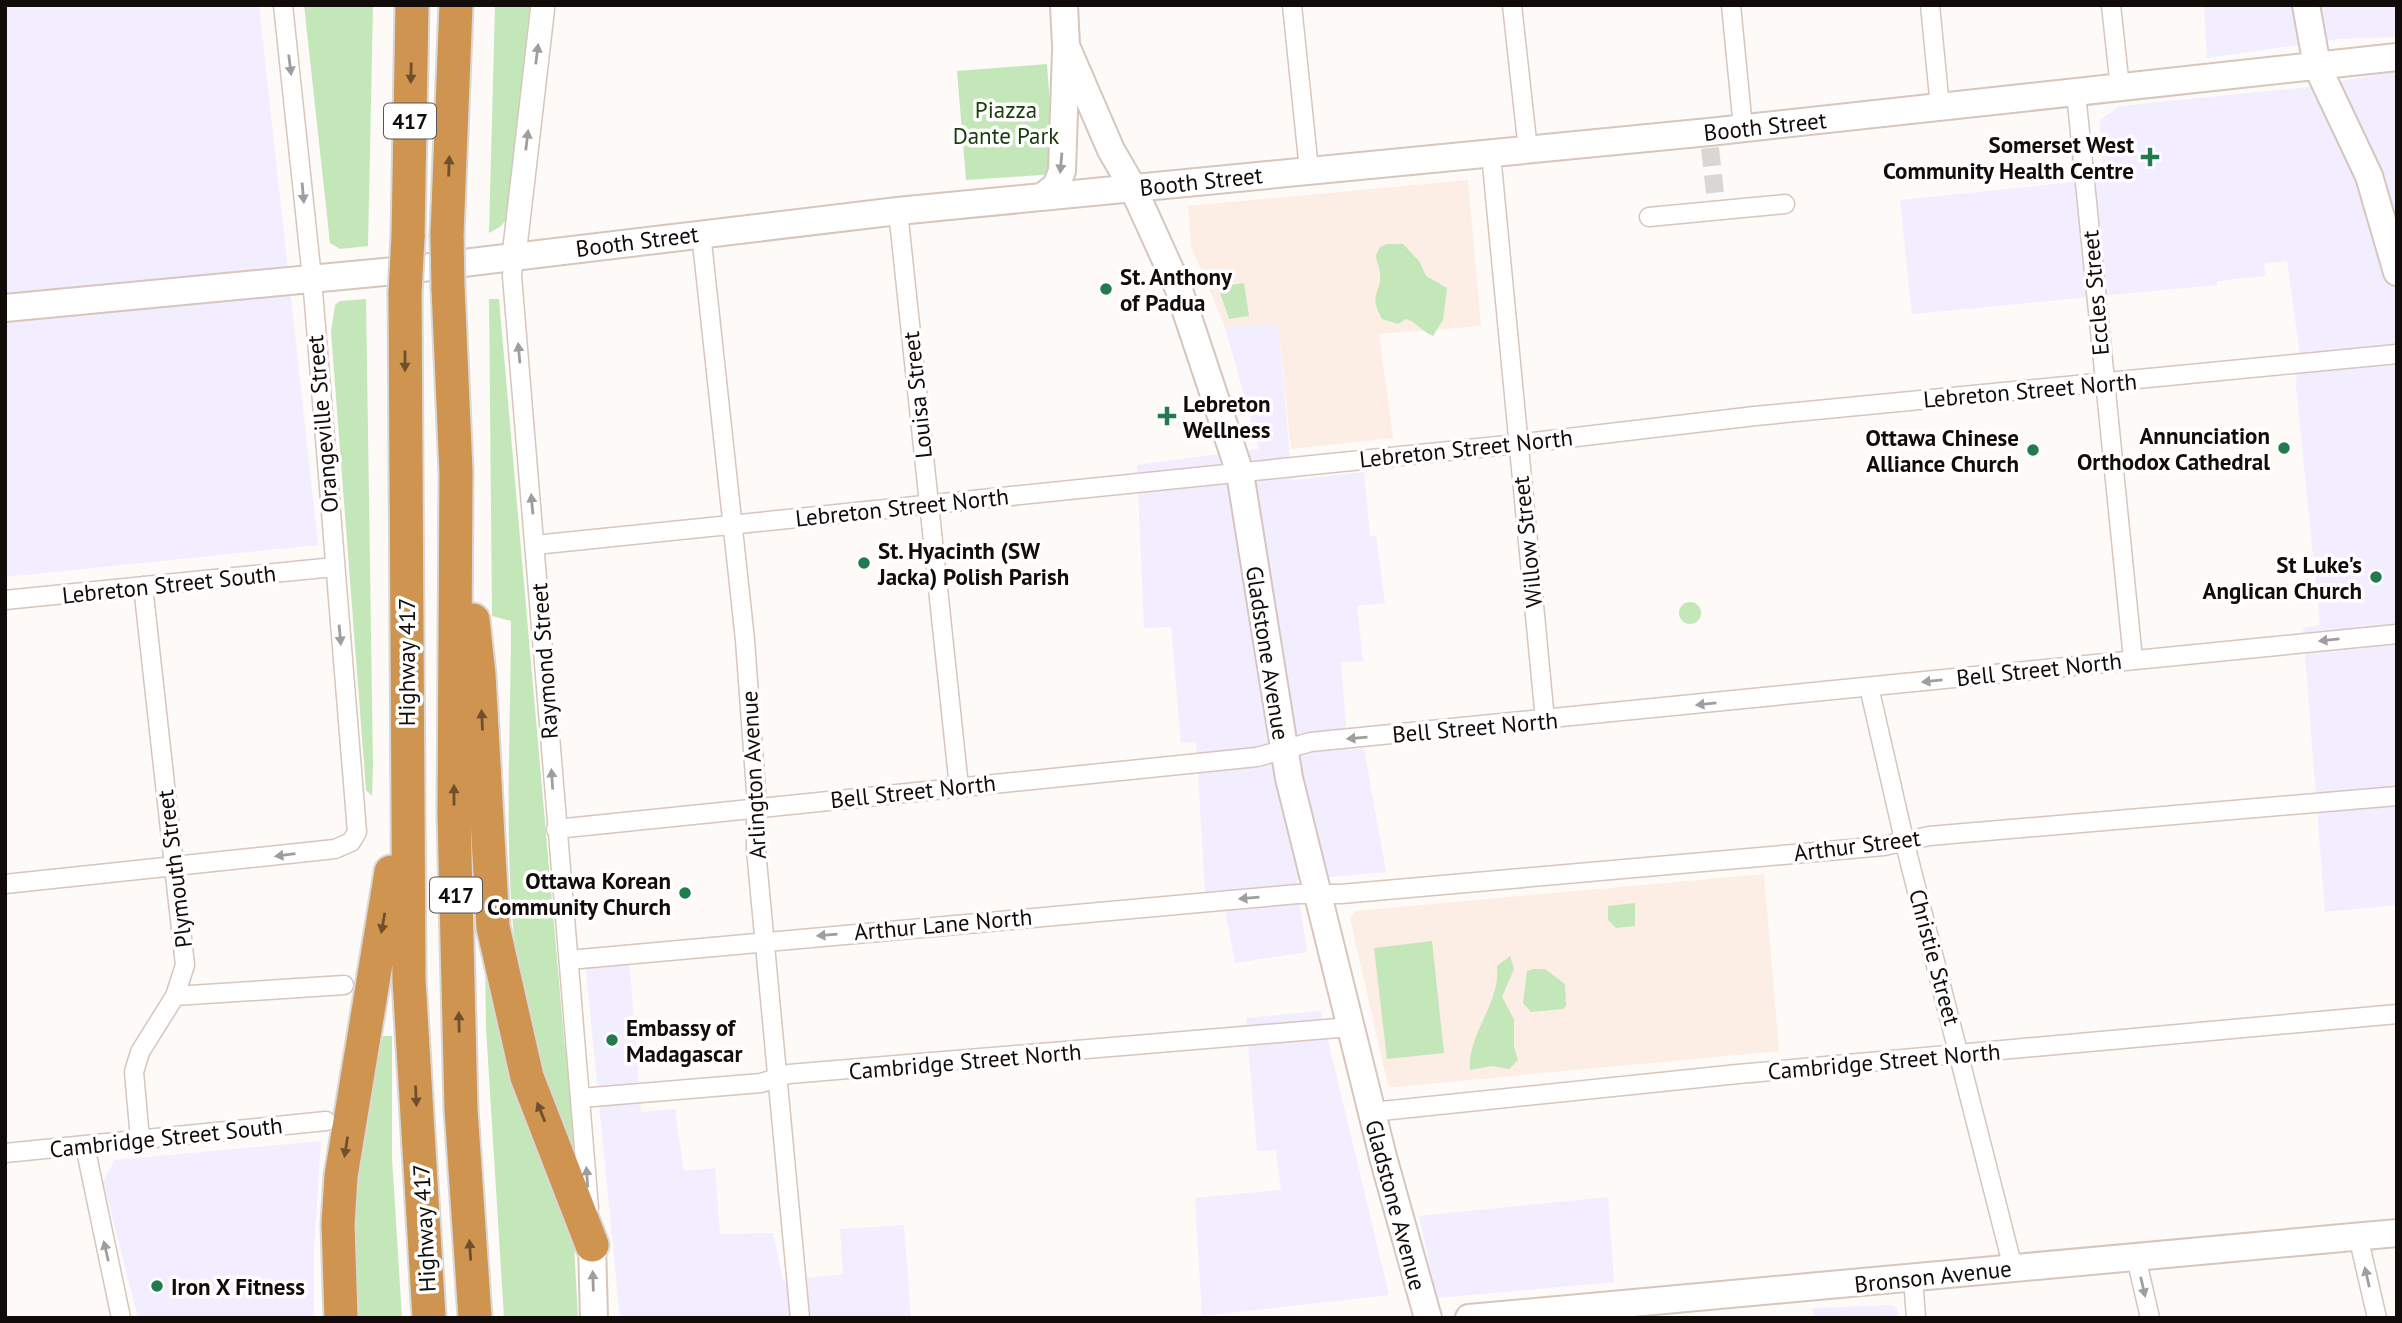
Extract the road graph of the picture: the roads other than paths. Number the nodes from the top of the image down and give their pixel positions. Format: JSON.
{"nodes":[{"id":1,"x":283,"y":5,"type":"edge"},
{"id":2,"x":412,"y":5,"type":"edge"},
{"id":3,"x":456,"y":5,"type":"edge"},
{"id":4,"x":543,"y":5,"type":"edge"},
{"id":5,"x":1064,"y":5,"type":"edge"},
{"id":6,"x":1292,"y":5,"type":"edge"},
{"id":7,"x":1512,"y":5,"type":"edge"},
{"id":8,"x":1731,"y":5,"type":"edge"},
{"id":9,"x":1930,"y":5,"type":"edge"},
{"id":10,"x":2111,"y":5,"type":"edge"},
{"id":11,"x":2306,"y":5,"type":"edge"},
{"id":12,"x":1066,"y":46,"type":"junction"},
{"id":13,"x":2397,"y":57,"type":"edge"},
{"id":14,"x":2317,"y":66,"type":"junction"},
{"id":15,"x":2120,"y":88,"type":"junction"},
{"id":16,"x":2076,"y":93,"type":"junction"},
{"id":17,"x":1940,"y":107,"type":"junction"},
{"id":18,"x":1743,"y":128,"type":"junction"},
{"id":19,"x":1528,"y":150,"type":"junction"},
{"id":20,"x":1491,"y":153,"type":"junction"},
{"id":21,"x":1309,"y":170,"type":"junction"},
{"id":22,"x":1133,"y":188,"type":"junction"},
{"id":23,"x":1042,"y":197,"type":"junction"},
{"id":24,"x":1786,"y":204,"type":"dead end"},
{"id":25,"x":898,"y":211,"type":"junction"},
{"id":26,"x":1649,"y":218,"type":"dead end"},
{"id":27,"x":701,"y":233,"type":"junction"},
{"id":28,"x":514,"y":256,"type":"junction"},
{"id":29,"x":2396,"y":267,"type":"edge"},
{"id":30,"x":312,"y":278,"type":"junction"},
{"id":31,"x":5,"y":308,"type":"edge"},
{"id":32,"x":2397,"y":354,"type":"edge"},
{"id":33,"x":2104,"y":384,"type":"junction"},
{"id":34,"x":1517,"y":444,"type":"junction"},
{"id":35,"x":456,"y":472,"type":"junction"},
{"id":36,"x":1240,"y":473,"type":"junction"},
{"id":37,"x":928,"y":504,"type":"junction"},
{"id":38,"x":730,"y":526,"type":"junction"},
{"id":39,"x":535,"y":545,"type":"junction"},
{"id":40,"x":334,"y":567,"type":"junction"},
{"id":41,"x":143,"y":586,"type":"junction"},
{"id":42,"x":5,"y":600,"type":"edge"},
{"id":43,"x":2397,"y":634,"type":"edge"},
{"id":44,"x":2133,"y":659,"type":"junction"},
{"id":45,"x":1869,"y":687,"type":"junction"},
{"id":46,"x":1545,"y":720,"type":"junction"},
{"id":47,"x":1283,"y":750,"type":"junction"},
{"id":48,"x":406,"y":758,"type":"junction"},
{"id":49,"x":959,"y":788,"type":"junction"},
{"id":50,"x":2397,"y":796,"type":"edge"},
{"id":51,"x":756,"y":808,"type":"junction"},
{"id":52,"x":556,"y":829,"type":"junction"},
{"id":53,"x":1905,"y":844,"type":"junction"},
{"id":54,"x":173,"y":868,"type":"junction"},
{"id":55,"x":5,"y":884,"type":"edge"},
{"id":56,"x":1317,"y":893,"type":"junction"},
{"id":57,"x":765,"y":941,"type":"junction"},
{"id":58,"x":569,"y":960,"type":"junction"},
{"id":59,"x":344,"y":985,"type":"dead end"},
{"id":60,"x":175,"y":996,"type":"junction"},
{"id":61,"x":2397,"y":1014,"type":"edge"},
{"id":62,"x":1350,"y":1027,"type":"junction"},
{"id":63,"x":1961,"y":1053,"type":"junction"},
{"id":64,"x":776,"y":1080,"type":"junction"},
{"id":65,"x":581,"y":1098,"type":"junction"},
{"id":66,"x":1372,"y":1112,"type":"junction"},
{"id":67,"x":326,"y":1121,"type":"dead end"},
{"id":68,"x":140,"y":1139,"type":"junction"},
{"id":69,"x":85,"y":1146,"type":"junction"},
{"id":70,"x":5,"y":1153,"type":"edge"},
{"id":71,"x":2397,"y":1233,"type":"edge"},
{"id":72,"x":2358,"y":1236,"type":"junction"},
{"id":73,"x":592,"y":1245,"type":"junction"},
{"id":74,"x":2136,"y":1256,"type":"junction"},
{"id":75,"x":2013,"y":1268,"type":"junction"},
{"id":76,"x":1913,"y":1278,"type":"junction"},
{"id":77,"x":121,"y":1318,"type":"edge"},
{"id":78,"x":341,"y":1318,"type":"edge"},
{"id":79,"x":429,"y":1318,"type":"edge"},
{"id":80,"x":475,"y":1318,"type":"edge"},
{"id":81,"x":594,"y":1318,"type":"edge"},
{"id":82,"x":800,"y":1318,"type":"edge"},
{"id":83,"x":1428,"y":1318,"type":"edge"},
{"id":84,"x":1469,"y":1318,"type":"edge"},
{"id":85,"x":1916,"y":1318,"type":"edge"},
{"id":86,"x":2150,"y":1318,"type":"edge"},
{"id":87,"x":2377,"y":1318,"type":"edge"}],
"edges":[{"from":1,"to":30,"type":"street","name":"Orangeville Street","one_way":true},
{"from":2,"to":48,"type":"highway","name":"Highway 417","number":"417","one_way":true,"bridge":true},
{"from":35,"to":3,"type":"highway","number":"417","one_way":true,"bridge":true},
{"from":28,"to":4,"type":"street","name":"Raymond Street","one_way":true},
{"from":5,"to":12,"type":"main road","name":"Gladstone Avenue"},
{"from":6,"to":21,"type":"street"},
{"from":7,"to":19,"type":"street"},
{"from":8,"to":18,"type":"street"},
{"from":9,"to":17,"type":"street"},
{"from":10,"to":15,"type":"street"},
{"from":11,"to":14,"type":"main road"},
{"from":12,"to":22,"type":"main road","name":"Gladstone Avenue"},
{"from":12,"to":23,"type":"main road","one_way":true},
{"from":13,"to":14,"type":"main road","name":"Booth Street"},
{"from":14,"to":15,"type":"main road","name":"Booth Street"},
{"from":14,"to":29,"type":"main road"},
{"from":15,"to":16,"type":"main road","name":"Booth Street"},
{"from":16,"to":17,"type":"main road","name":"Booth Street"},
{"from":16,"to":33,"type":"street","name":"Eccles Street"},
{"from":17,"to":18,"type":"main road","name":"Booth Street"},
{"from":18,"to":19,"type":"main road","name":"Booth Street"},
{"from":19,"to":20,"type":"main road","name":"Booth Street"},
{"from":20,"to":21,"type":"main road","name":"Booth Street"},
{"from":20,"to":34,"type":"street","name":"Willow Street"},
{"from":21,"to":22,"type":"main road","name":"Booth Street"},
{"from":22,"to":23,"type":"main road","name":"Booth Street"},
{"from":22,"to":36,"type":"main road","name":"Gladstone Avenue"},
{"from":23,"to":25,"type":"main road","name":"Booth Street"},
{"from":24,"to":26,"type":"street"},
{"from":25,"to":27,"type":"main road","name":"Booth Street"},
{"from":25,"to":37,"type":"street","name":"Louisa Street"},
{"from":27,"to":28,"type":"main road","name":"Booth Street"},
{"from":27,"to":38,"type":"street","name":"Arlington Avenue"},
{"from":28,"to":30,"type":"main road","name":"Booth Street"},
{"from":39,"to":28,"type":"street","name":"Raymond Street","one_way":true},
{"from":30,"to":31,"type":"main road","name":"Booth Street"},
{"from":30,"to":40,"type":"street","name":"Orangeville Street"},
{"from":32,"to":33,"type":"street","name":"Lebreton Street North"},
{"from":33,"to":34,"type":"street","name":"Lebreton Street North"},
{"from":33,"to":44,"type":"street","name":"Eccles Street"},
{"from":34,"to":36,"type":"street","name":"Lebreton Street North"},
{"from":34,"to":46,"type":"street","name":"Willow Street"},
{"from":73,"to":35,"type":"highway","one_way":true},
{"from":80,"to":35,"type":"highway","number":"417","one_way":true},
{"from":36,"to":37,"type":"street","name":"Lebreton Street North"},
{"from":36,"to":47,"type":"main road","name":"Gladstone Avenue"},
{"from":37,"to":38,"type":"street","name":"Lebreton Street North"},
{"from":37,"to":49,"type":"street","name":"Louisa Street"},
{"from":38,"to":39,"type":"street","name":"Lebreton Street North"},
{"from":38,"to":51,"type":"street","name":"Arlington Avenue"},
{"from":52,"to":39,"type":"street","name":"Raymond Street","one_way":true},
{"from":40,"to":41,"type":"street","name":"Lebreton Street South"},
{"from":40,"to":54,"type":"street","name":"Orangeville Street","one_way":true},
{"from":41,"to":42,"type":"street","name":"Lebreton Street South"},
{"from":41,"to":54,"type":"street","name":"Plymouth Street"},
{"from":43,"to":44,"type":"street","name":"Bell Street North","one_way":true},
{"from":44,"to":45,"type":"street","name":"Bell Street North","one_way":true},
{"from":45,"to":46,"type":"street","name":"Bell Street North","one_way":true},
{"from":45,"to":53,"type":"street","name":"Christie Street"},
{"from":46,"to":47,"type":"street","name":"Bell Street North","one_way":true},
{"from":47,"to":49,"type":"street","name":"Bell Street North"},
{"from":47,"to":56,"type":"main road","name":"Gladstone Avenue"},
{"from":48,"to":78,"type":"highway","one_way":true},
{"from":48,"to":79,"type":"highway","name":"Highway 417","number":"417","one_way":true},
{"from":49,"to":51,"type":"street","name":"Bell Street North"},
{"from":50,"to":53,"type":"street","name":"Arthur Street"},
{"from":51,"to":52,"type":"street","name":"Bell Street North"},
{"from":51,"to":57,"type":"street","name":"Arlington Avenue"},
{"from":52,"to":58,"type":"street","name":"Raymond Street"},
{"from":53,"to":56,"type":"street","name":"Arthur Street"},
{"from":53,"to":63,"type":"street","name":"Christie Street"},
{"from":54,"to":55,"type":"street"},
{"from":54,"to":60,"type":"street","name":"Plymouth Street"},
{"from":56,"to":57,"type":"street","name":"Arthur Lane North","one_way":true},
{"from":56,"to":62,"type":"main road","name":"Gladstone Avenue"},
{"from":57,"to":58,"type":"street","name":"Arthur Lane North"},
{"from":57,"to":64,"type":"street","name":"Arlington Avenue"},
{"from":58,"to":65,"type":"street","name":"Raymond Street"},
{"from":59,"to":60,"type":"street"},
{"from":60,"to":68,"type":"street","name":"Plymouth Street"},
{"from":61,"to":63,"type":"street","name":"Cambridge Street North"},
{"from":62,"to":64,"type":"street","name":"Cambridge Street North"},
{"from":62,"to":66,"type":"main road","name":"Gladstone Avenue"},
{"from":63,"to":66,"type":"street","name":"Cambridge Street North"},
{"from":63,"to":75,"type":"street","name":"Christie Street"},
{"from":64,"to":65,"type":"street","name":"Cambridge Street North"},
{"from":64,"to":82,"type":"street","name":"Arlington Avenue"},
{"from":73,"to":65,"type":"street","name":"Raymond Street","one_way":true},
{"from":66,"to":83,"type":"main road","name":"Gladstone Avenue"},
{"from":67,"to":68,"type":"street","name":"Cambridge Street South"},
{"from":68,"to":69,"type":"street","name":"Cambridge Street South"},
{"from":69,"to":70,"type":"street","name":"Cambridge Street South"},
{"from":77,"to":69,"type":"street","one_way":true},
{"from":71,"to":72,"type":"main road","name":"Bronson Avenue"},
{"from":72,"to":74,"type":"main road","name":"Bronson Avenue"},
{"from":87,"to":72,"type":"street","one_way":true},
{"from":81,"to":73,"type":"main road","name":"Raymond Street","one_way":true},
{"from":74,"to":75,"type":"main road","name":"Bronson Avenue"},
{"from":74,"to":86,"type":"street","one_way":true},
{"from":75,"to":76,"type":"main road","name":"Bronson Avenue"},
{"from":76,"to":84,"type":"main road","name":"Bronson Avenue"},
{"from":76,"to":85,"type":"street"}]}
